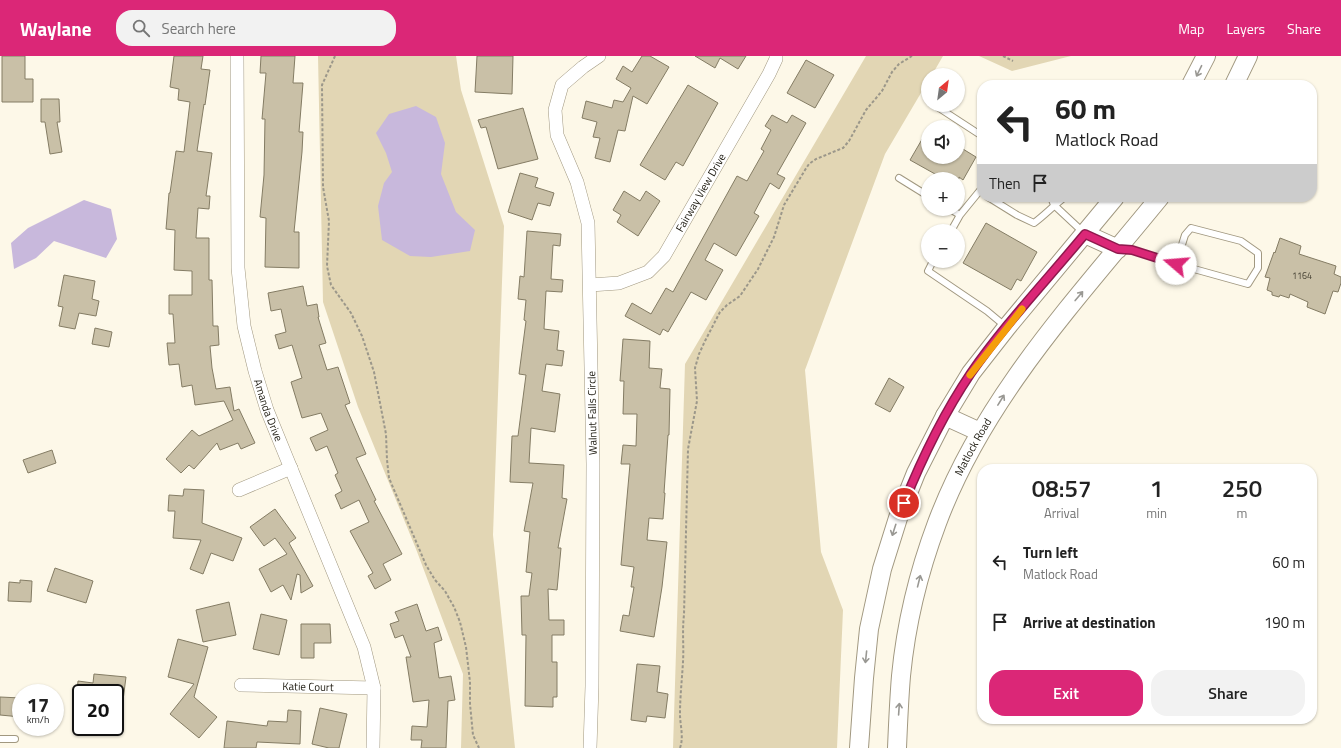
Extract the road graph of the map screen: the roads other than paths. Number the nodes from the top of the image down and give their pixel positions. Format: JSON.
{"nodes":[{"id":1,"x":237,"y":56,"type":"edge"},
{"id":2,"x":599,"y":56,"type":"edge"},
{"id":3,"x":776,"y":56,"type":"edge"},
{"id":4,"x":1206,"y":56,"type":"edge"},
{"id":5,"x":1248,"y":56,"type":"edge"},
{"id":6,"x":1194,"y":80,"type":"edge"},
{"id":7,"x":1236,"y":80,"type":"edge"},
{"id":8,"x":945,"y":112,"type":"edge"},
{"id":9,"x":977,"y":133,"type":"edge"},
{"id":10,"x":899,"y":178,"type":"dead end"},
{"id":11,"x":921,"y":192,"type":"edge"},
{"id":12,"x":977,"y":196,"type":"edge"},
{"id":13,"x":996,"y":202,"type":"edge"},
{"id":14,"x":1053,"y":202,"type":"edge"},
{"id":15,"x":1058,"y":202,"type":"edge"},
{"id":16,"x":1111,"y":202,"type":"edge"},
{"id":17,"x":1156,"y":202,"type":"edge"},
{"id":18,"x":1054,"y":205,"type":"junction"},
{"id":19,"x":965,"y":209,"type":"edge"},
{"id":20,"x":1085,"y":234,"type":"junction"},
{"id":21,"x":1118,"y":249,"type":"junction"},
{"id":22,"x":1176,"y":264,"type":"junction"},
{"id":23,"x":930,"y":268,"type":"edge"},
{"id":24,"x":590,"y":285,"type":"junction"},
{"id":25,"x":1007,"y":327,"type":"junction"},
{"id":26,"x":945,"y":416,"type":"junction"},
{"id":27,"x":980,"y":432,"type":"junction"},
{"id":28,"x":291,"y":468,"type":"junction"},
{"id":29,"x":239,"y":490,"type":"dead end"},
{"id":30,"x":241,"y":685,"type":"dead end"},
{"id":31,"x":374,"y":688,"type":"junction"},
{"id":32,"x":0,"y":739,"type":"edge"},
{"id":33,"x":15,"y":739,"type":"dead end"},
{"id":34,"x":373,"y":748,"type":"edge"},
{"id":35,"x":590,"y":748,"type":"edge"},
{"id":36,"x":859,"y":748,"type":"edge"},
{"id":37,"x":897,"y":748,"type":"edge"}],
"edges":[{"from":1,"to":28,"type":"street","name":"Amanda Drive"},
{"from":2,"to":24,"type":"street","name":"Walnut Falls Circle"},
{"from":3,"to":24,"type":"street","name":"Fairway View Drive"},
{"from":4,"to":6,"type":"main road","one_way":true},
{"from":5,"to":7,"type":"main road"},
{"from":8,"to":9,"type":"lane"},
{"from":10,"to":11,"type":"lane"},
{"from":12,"to":19,"type":"lane"},
{"from":13,"to":18,"type":"lane"},
{"from":14,"to":18,"type":"lane"},
{"from":15,"to":18,"type":"lane"},
{"from":16,"to":20,"type":"main road"},
{"from":17,"to":21,"type":"main road","name":"Matlock Road"},
{"from":18,"to":20,"type":"lane"},
{"from":20,"to":21,"type":"main road"},
{"from":20,"to":25,"type":"main road"},
{"from":21,"to":22,"type":"lane"},
{"from":27,"to":21,"type":"main road","name":"Matlock Road","one_way":true},
{"from":22,"to":22,"type":"lane"},
{"from":23,"to":25,"type":"lane"},
{"from":24,"to":35,"type":"street","name":"Walnut Falls Circle"},
{"from":25,"to":26,"type":"main road"},
{"from":26,"to":27,"type":"main road"},
{"from":26,"to":36,"type":"main road","one_way":true},
{"from":37,"to":27,"type":"main road","name":"Matlock Road","one_way":true},
{"from":28,"to":29,"type":"street"},
{"from":28,"to":31,"type":"street","name":"Amanda Drive"},
{"from":30,"to":31,"type":"street","name":"Katie Court"},
{"from":31,"to":34,"type":"street","name":"Amanda Drive"},
{"from":32,"to":33,"type":"lane"}]}
